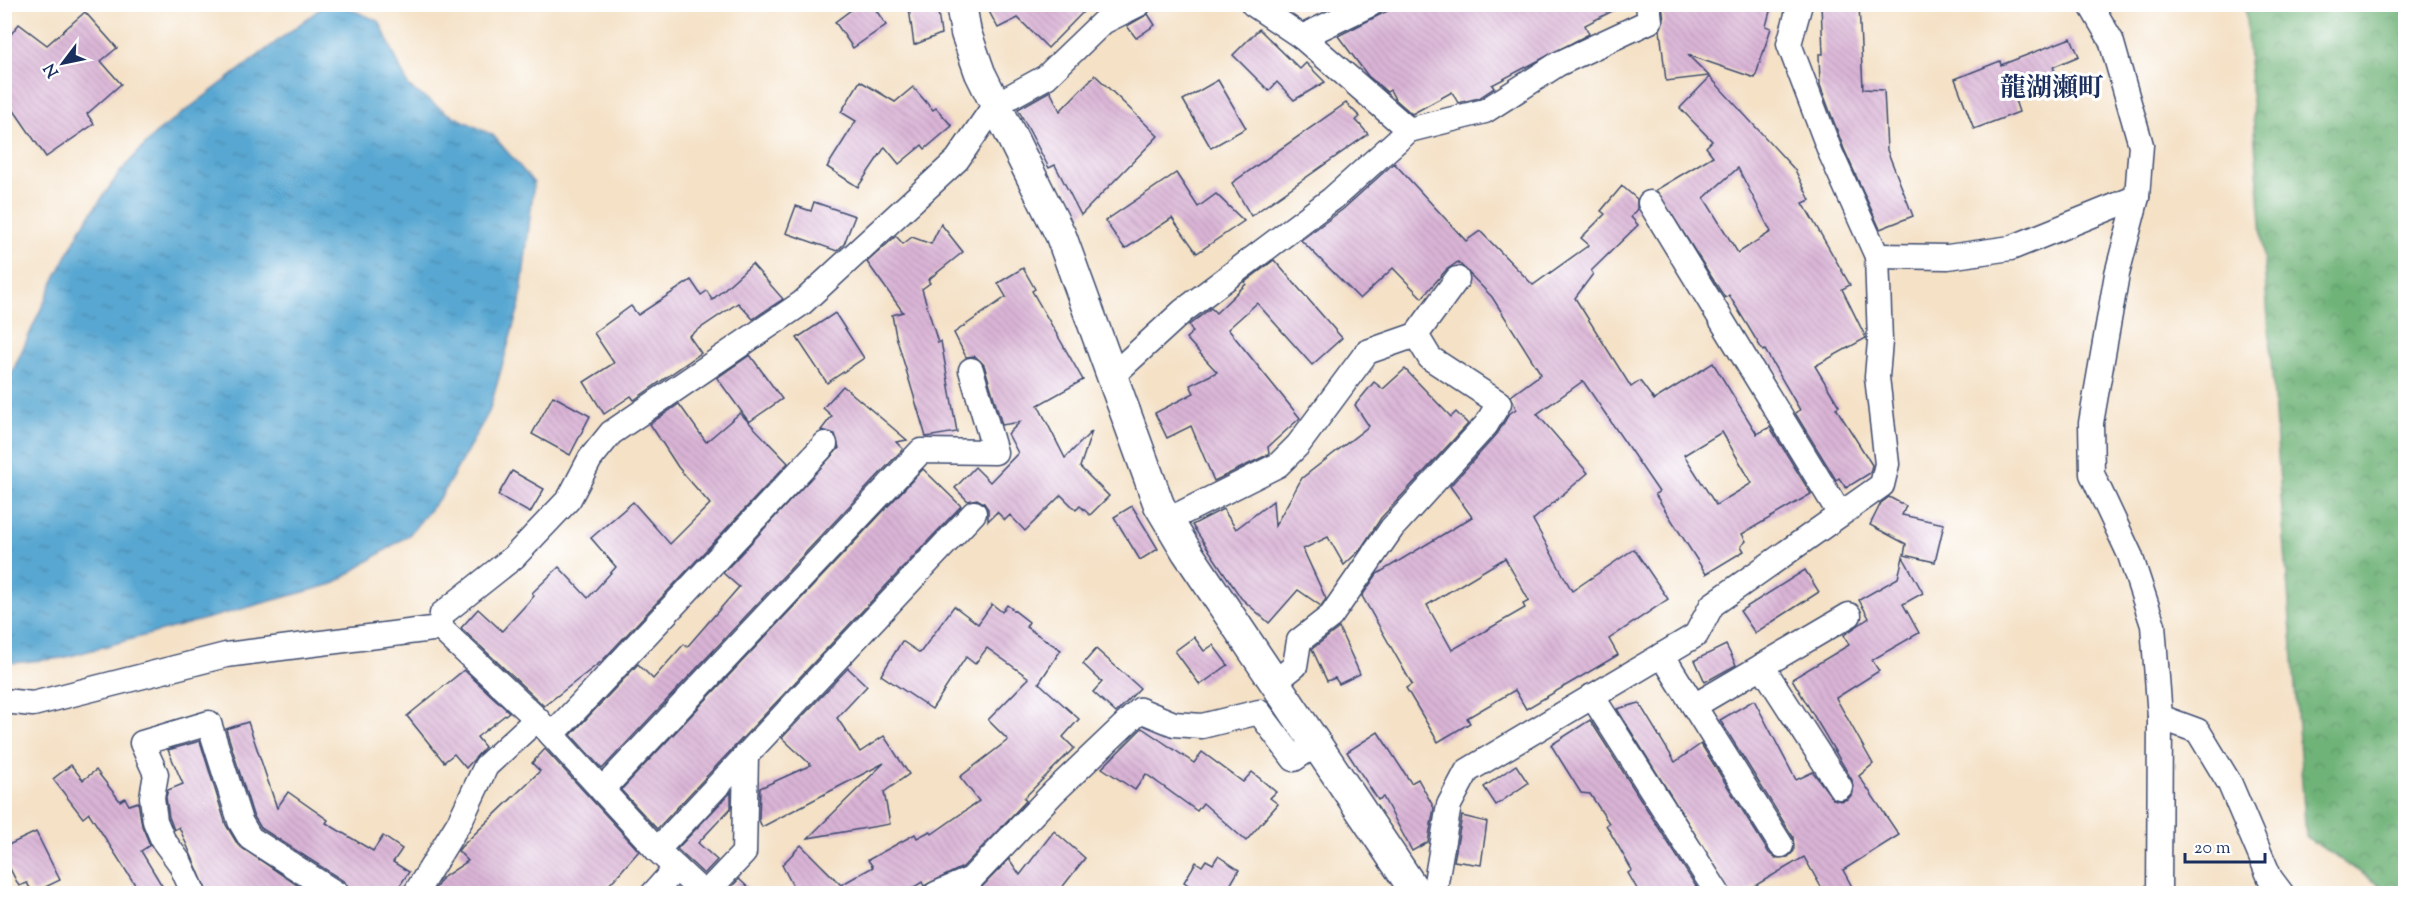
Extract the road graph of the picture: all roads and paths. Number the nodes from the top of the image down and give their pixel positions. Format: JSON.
{"nodes":[{"id":1,"x":961,"y":4,"type":"edge"},
{"id":2,"x":1139,"y":4,"type":"edge"},
{"id":3,"x":1253,"y":4,"type":"edge"},
{"id":4,"x":1371,"y":4,"type":"edge"},
{"id":5,"x":1648,"y":4,"type":"edge"},
{"id":6,"x":1800,"y":4,"type":"edge"},
{"id":7,"x":2090,"y":4,"type":"edge"},
{"id":8,"x":1302,"y":38,"type":"junction"},
{"id":9,"x":995,"y":105,"type":"junction"},
{"id":10,"x":1409,"y":130,"type":"junction"},
{"id":11,"x":2137,"y":197,"type":"junction"},
{"id":12,"x":1650,"y":202,"type":"dead end"},
{"id":13,"x":1876,"y":256,"type":"junction"},
{"id":14,"x":1457,"y":279,"type":"dead end"},
{"id":15,"x":1416,"y":335,"type":"junction"},
{"id":16,"x":971,"y":370,"type":"dead end"},
{"id":17,"x":1111,"y":377,"type":"junction"},
{"id":18,"x":825,"y":444,"type":"dead end"},
{"id":19,"x":974,"y":513,"type":"dead end"},
{"id":20,"x":1840,"y":514,"type":"junction"},
{"id":21,"x":1168,"y":520,"type":"junction"},
{"id":22,"x":1849,"y":615,"type":"dead end"},
{"id":23,"x":440,"y":628,"type":"junction"},
{"id":24,"x":1662,"y":655,"type":"junction"},
{"id":25,"x":1762,"y":666,"type":"junction"},
{"id":26,"x":1275,"y":682,"type":"junction"},
{"id":27,"x":1592,"y":696,"type":"junction"},
{"id":28,"x":4,"y":701,"type":"edge"},
{"id":29,"x":1694,"y":706,"type":"junction"},
{"id":30,"x":2160,"y":717,"type":"junction"},
{"id":31,"x":544,"y":727,"type":"junction"},
{"id":32,"x":1316,"y":744,"type":"junction"},
{"id":33,"x":746,"y":755,"type":"junction"},
{"id":34,"x":1840,"y":787,"type":"dead end"},
{"id":35,"x":602,"y":790,"type":"junction"},
{"id":36,"x":1781,"y":845,"type":"dead end"},
{"id":37,"x":657,"y":850,"type":"junction"},
{"id":38,"x":676,"y":868,"type":"junction"},
{"id":39,"x":194,"y":894,"type":"edge"},
{"id":40,"x":337,"y":894,"type":"edge"},
{"id":41,"x":414,"y":894,"type":"edge"},
{"id":42,"x":653,"y":894,"type":"edge"},
{"id":43,"x":704,"y":894,"type":"edge"},
{"id":44,"x":936,"y":894,"type":"edge"},
{"id":45,"x":1417,"y":894,"type":"edge"},
{"id":46,"x":1434,"y":894,"type":"edge"},
{"id":47,"x":1718,"y":894,"type":"edge"},
{"id":48,"x":2159,"y":894,"type":"edge"},
{"id":49,"x":2282,"y":894,"type":"edge"}],
"edges":[{"from":1,"to":9,"type":"street"},
{"from":2,"to":9,"type":"street"},
{"from":3,"to":8,"type":"street"},
{"from":4,"to":8,"type":"street"},
{"from":5,"to":10,"type":"street"},
{"from":6,"to":13,"type":"street"},
{"from":7,"to":11,"type":"street"},
{"from":8,"to":10,"type":"street"},
{"from":9,"to":17,"type":"street"},
{"from":9,"to":23,"type":"street"},
{"from":10,"to":17,"type":"street"},
{"from":11,"to":13,"type":"street"},
{"from":11,"to":30,"type":"street"},
{"from":12,"to":20,"type":"street"},
{"from":13,"to":20,"type":"street"},
{"from":14,"to":15,"type":"street"},
{"from":15,"to":21,"type":"street"},
{"from":15,"to":26,"type":"street"},
{"from":16,"to":35,"type":"street"},
{"from":17,"to":21,"type":"street"},
{"from":18,"to":31,"type":"street"},
{"from":19,"to":33,"type":"street"},
{"from":20,"to":24,"type":"street"},
{"from":21,"to":26,"type":"street"},
{"from":22,"to":25,"type":"street"},
{"from":23,"to":28,"type":"street"},
{"from":23,"to":31,"type":"street"},
{"from":24,"to":27,"type":"street"},
{"from":24,"to":29,"type":"street"},
{"from":25,"to":29,"type":"street"},
{"from":25,"to":34,"type":"street"},
{"from":26,"to":32,"type":"street"},
{"from":27,"to":46,"type":"street"},
{"from":27,"to":47,"type":"street"},
{"from":29,"to":36,"type":"street"},
{"from":30,"to":48,"type":"street"},
{"from":30,"to":49,"type":"street"},
{"from":31,"to":35,"type":"street"},
{"from":31,"to":41,"type":"street"},
{"from":32,"to":44,"type":"street"},
{"from":32,"to":45,"type":"street"},
{"from":33,"to":37,"type":"street"},
{"from":33,"to":43,"type":"street"},
{"from":35,"to":37,"type":"street"},
{"from":37,"to":38,"type":"street"},
{"from":38,"to":42,"type":"street"},
{"from":38,"to":43,"type":"street"},
{"from":39,"to":40,"type":"street"}]}
